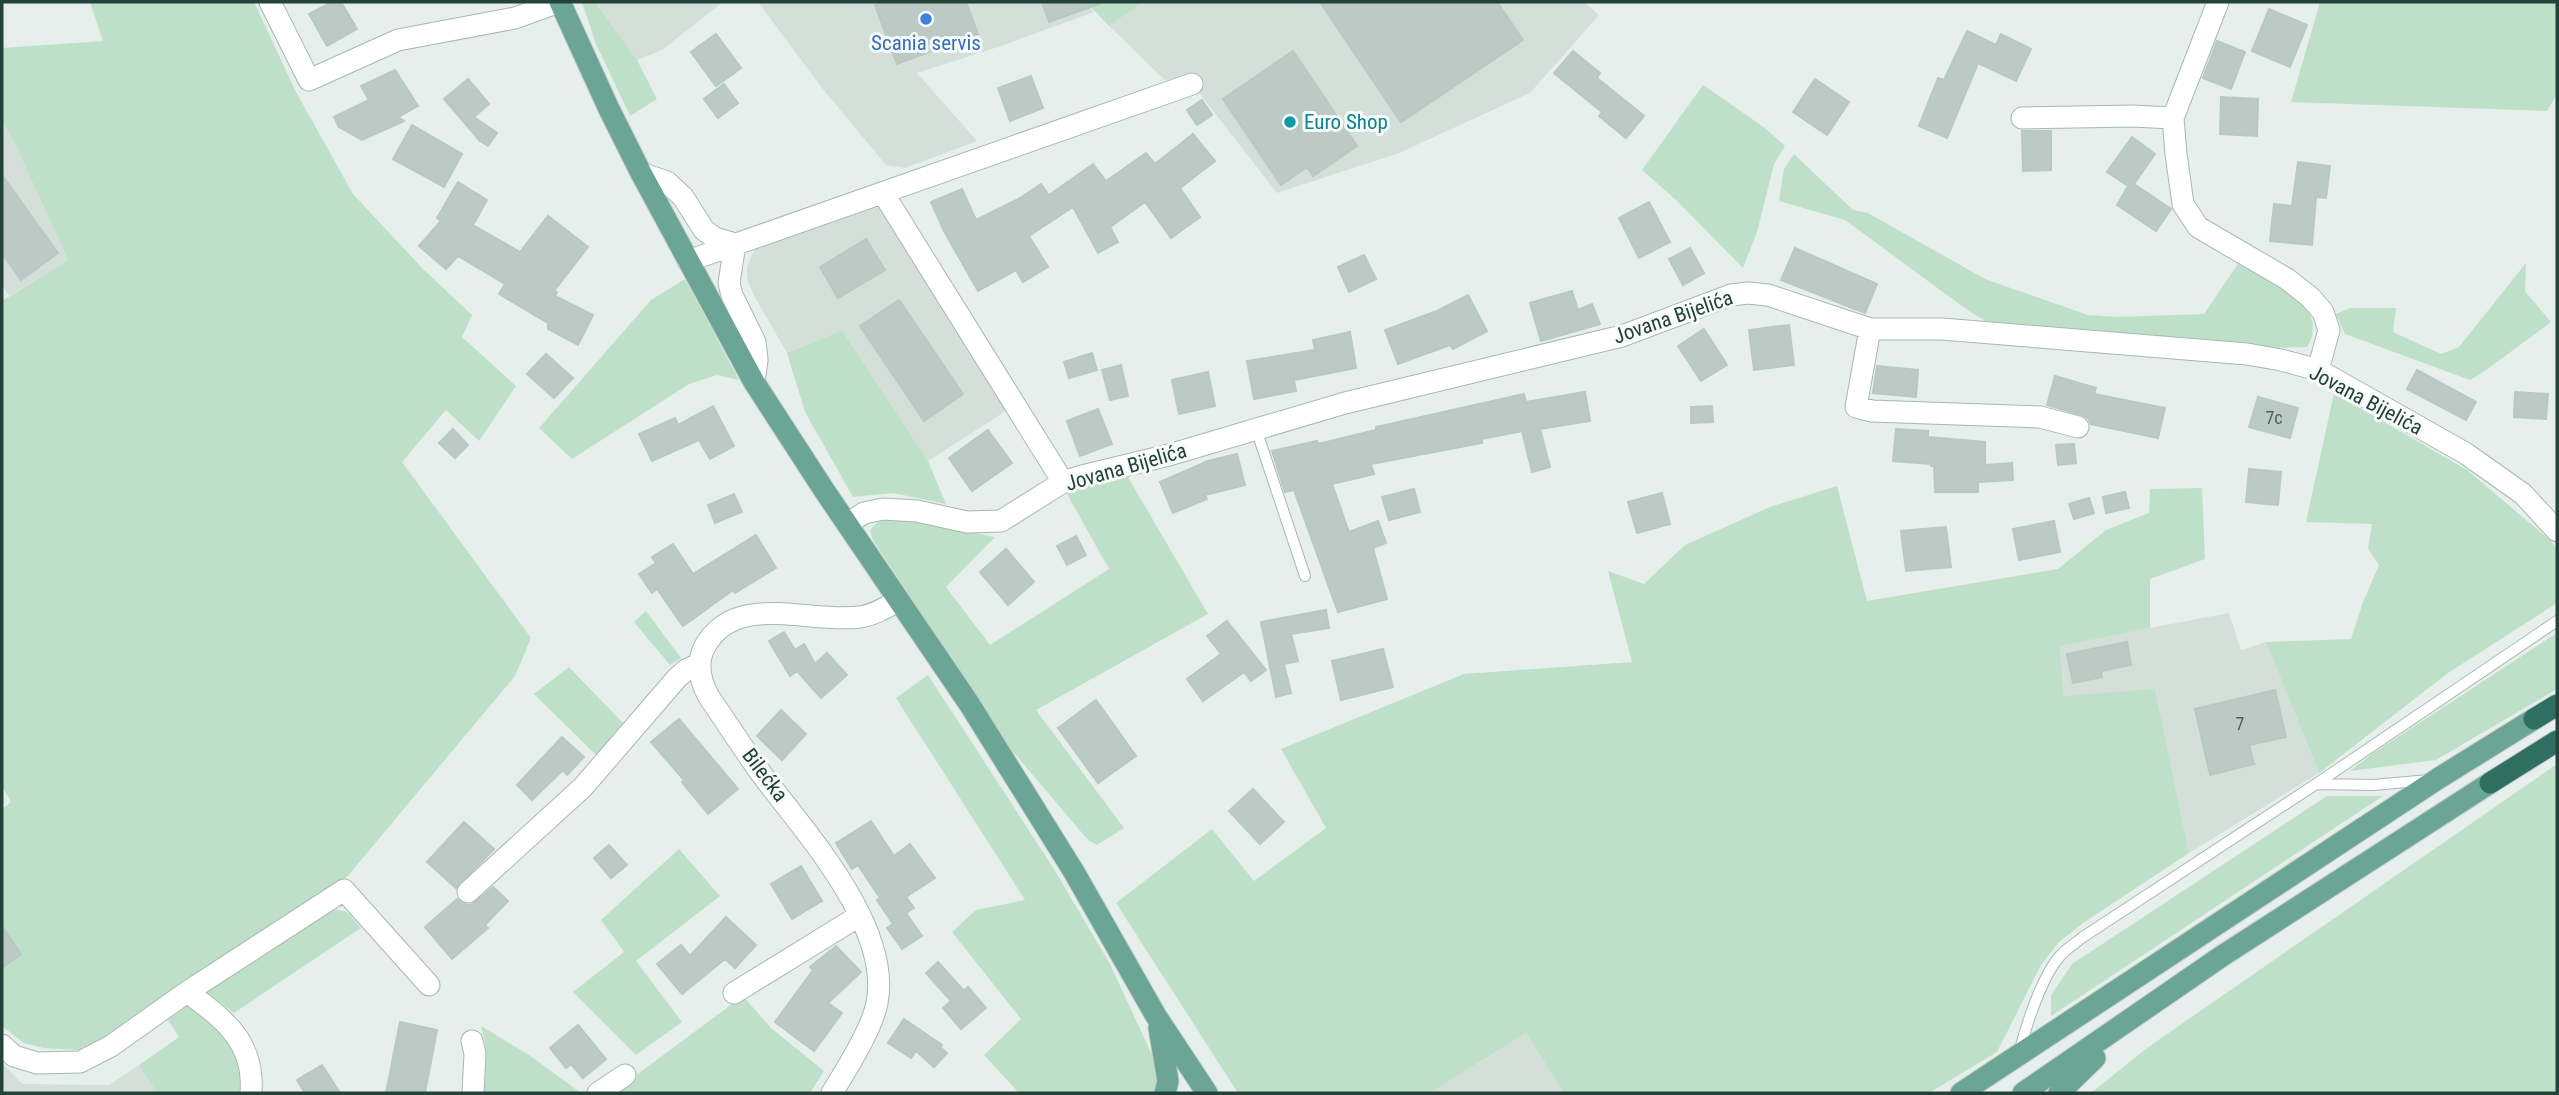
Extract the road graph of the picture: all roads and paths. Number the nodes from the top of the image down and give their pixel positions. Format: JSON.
{"nodes":[{"id":1,"x":270,"y":2,"type":"edge"},
{"id":2,"x":559,"y":2,"type":"edge"},
{"id":3,"x":2218,"y":2,"type":"edge"},
{"id":4,"x":1192,"y":83,"type":"dead end"},
{"id":5,"x":2022,"y":118,"type":"dead end"},
{"id":6,"x":2174,"y":118,"type":"junction"},
{"id":7,"x":641,"y":173,"type":"junction"},
{"id":8,"x":883,"y":192,"type":"junction"},
{"id":9,"x":735,"y":244,"type":"junction"},
{"id":10,"x":688,"y":261,"type":"junction"},
{"id":11,"x":1871,"y":328,"type":"junction"},
{"id":12,"x":2318,"y":370,"type":"junction"},
{"id":13,"x":754,"y":382,"type":"junction"},
{"id":14,"x":2078,"y":427,"type":"dead end"},
{"id":15,"x":1256,"y":429,"type":"junction"},
{"id":16,"x":1063,"y":482,"type":"junction"},
{"id":17,"x":847,"y":524,"type":"junction"},
{"id":18,"x":2557,"y":531,"type":"edge"},
{"id":19,"x":1305,"y":576,"type":"dead end"},
{"id":20,"x":899,"y":600,"type":"junction"},
{"id":21,"x":2557,"y":621,"type":"edge"},
{"id":22,"x":699,"y":664,"type":"junction"},
{"id":23,"x":2557,"y":705,"type":"edge"},
{"id":24,"x":2535,"y":719,"type":"joint"},
{"id":25,"x":2557,"y":741,"type":"edge"},
{"id":26,"x":2439,"y":778,"type":"junction"},
{"id":27,"x":2490,"y":783,"type":"joint"},
{"id":28,"x":2316,"y":784,"type":"junction"},
{"id":29,"x":468,"y":892,"type":"dead end"},
{"id":30,"x":859,"y":916,"type":"junction"},
{"id":31,"x":2222,"y":956,"type":"junction"},
{"id":32,"x":429,"y":985,"type":"dead end"},
{"id":33,"x":187,"y":992,"type":"junction"},
{"id":34,"x":734,"y":993,"type":"dead end"},
{"id":35,"x":1156,"y":1016,"type":"junction"},
{"id":36,"x":472,"y":1041,"type":"dead end"},
{"id":37,"x":2,"y":1045,"type":"edge"},
{"id":38,"x":2019,"y":1056,"type":"junction"},
{"id":39,"x":625,"y":1075,"type":"dead end"},
{"id":40,"x":251,"y":1093,"type":"edge"},
{"id":41,"x":473,"y":1093,"type":"edge"},
{"id":42,"x":598,"y":1093,"type":"edge"},
{"id":43,"x":832,"y":1093,"type":"edge"},
{"id":44,"x":1165,"y":1093,"type":"edge"},
{"id":45,"x":1207,"y":1093,"type":"edge"},
{"id":46,"x":1961,"y":1093,"type":"edge"},
{"id":47,"x":2023,"y":1093,"type":"edge"},
{"id":48,"x":2059,"y":1093,"type":"edge"}],
"edges":[{"from":1,"to":2,"type":"street"},
{"from":2,"to":7,"type":"main road"},
{"from":3,"to":6,"type":"street"},
{"from":4,"to":8,"type":"street"},
{"from":5,"to":6,"type":"street"},
{"from":6,"to":12,"type":"street"},
{"from":7,"to":9,"type":"street"},
{"from":7,"to":10,"type":"main road"},
{"from":8,"to":9,"type":"street"},
{"from":8,"to":16,"type":"street"},
{"from":9,"to":10,"type":"street"},
{"from":9,"to":13,"type":"street"},
{"from":10,"to":13,"type":"main road"},
{"from":11,"to":12,"type":"street","name":"Jovana Bijelića"},
{"from":11,"to":14,"type":"street"},
{"from":11,"to":15,"type":"street","name":"Jovana Bijelića"},
{"from":12,"to":18,"type":"street","name":"Jovana Bijelića"},
{"from":13,"to":17,"type":"main road"},
{"from":15,"to":16,"type":"street","name":"Jovana Bijelića"},
{"from":15,"to":19,"type":"lane"},
{"from":16,"to":17,"type":"street","name":"Jovana Bijelića"},
{"from":17,"to":20,"type":"main road"},
{"from":20,"to":22,"type":"street"},
{"from":20,"to":35,"type":"main road"},
{"from":21,"to":28,"type":"lane"},
{"from":22,"to":29,"type":"street"},
{"from":22,"to":30,"type":"street","name":"Bilećka"},
{"from":23,"to":24,"type":"highway"},
{"from":24,"to":26,"type":"main road"},
{"from":25,"to":27,"type":"highway"},
{"from":26,"to":28,"type":"lane"},
{"from":26,"to":38,"type":"main road"},
{"from":27,"to":31,"type":"main road"},
{"from":28,"to":38,"type":"lane"},
{"from":30,"to":34,"type":"street"},
{"from":30,"to":43,"type":"street","name":"Bilećka"},
{"from":31,"to":47,"type":"main road"},
{"from":31,"to":48,"type":"main road"},
{"from":32,"to":33,"type":"street"},
{"from":33,"to":37,"type":"street"},
{"from":33,"to":40,"type":"street"},
{"from":35,"to":44,"type":"main road"},
{"from":35,"to":45,"type":"main road"},
{"from":36,"to":41,"type":"street"},
{"from":38,"to":46,"type":"main road"},
{"from":39,"to":42,"type":"street"}]}
